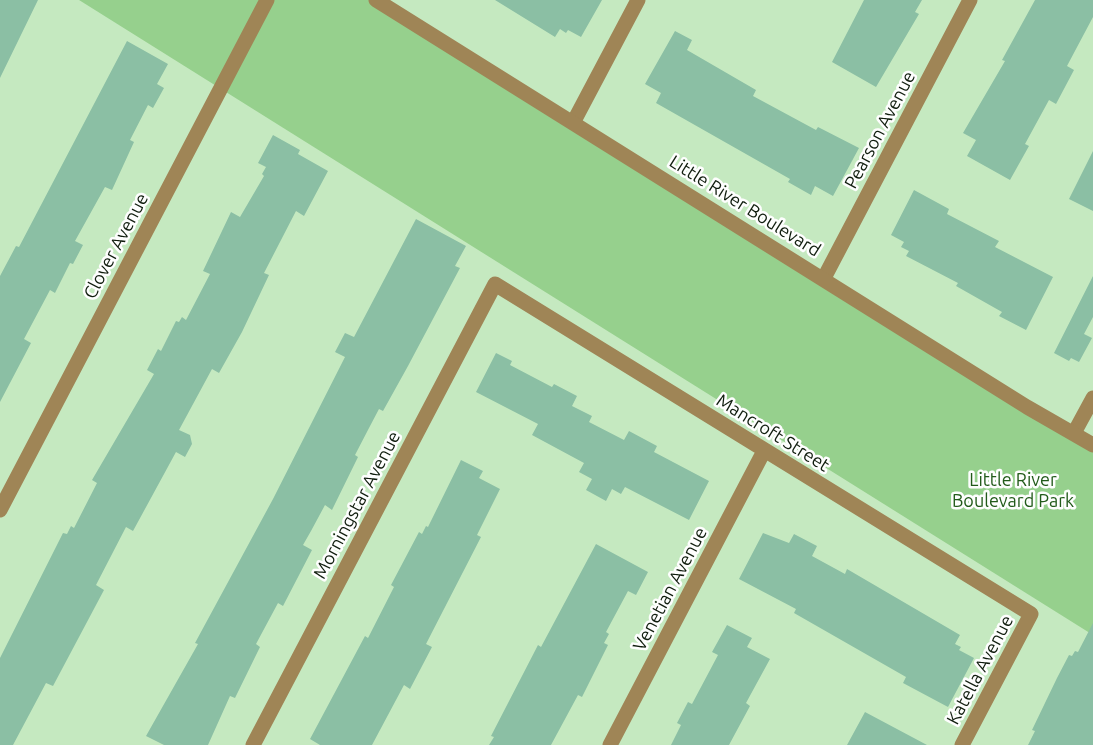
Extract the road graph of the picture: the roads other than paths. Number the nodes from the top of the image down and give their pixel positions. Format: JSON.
{"nodes":[{"id":1,"x":267,"y":0,"type":"edge"},
{"id":2,"x":376,"y":0,"type":"edge"},
{"id":3,"x":638,"y":0,"type":"edge"},
{"id":4,"x":970,"y":0,"type":"edge"},
{"id":5,"x":574,"y":121,"type":"junction"},
{"id":6,"x":824,"y":278,"type":"junction"},
{"id":7,"x":495,"y":284,"type":"joint"},
{"id":8,"x":1093,"y":398,"type":"edge"},
{"id":9,"x":1074,"y":433,"type":"junction"},
{"id":10,"x":1093,"y":445,"type":"edge"},
{"id":11,"x":764,"y":451,"type":"junction"},
{"id":12,"x":0,"y":510,"type":"edge"},
{"id":13,"x":1031,"y":614,"type":"joint"},
{"id":14,"x":254,"y":745,"type":"edge"},
{"id":15,"x":610,"y":745,"type":"edge"},
{"id":16,"x":962,"y":745,"type":"edge"}],
"edges":[{"from":1,"to":12,"type":"street","name":"Clover Avenue"},
{"from":2,"to":5,"type":"street","name":"Little River Boulevard"},
{"from":3,"to":5,"type":"street"},
{"from":4,"to":6,"type":"street","name":"Pearson Avenue"},
{"from":5,"to":6,"type":"street","name":"Little River Boulevard"},
{"from":6,"to":9,"type":"street","name":"Little River Boulevard"},
{"from":7,"to":11,"type":"street","name":"Mancroft Street"},
{"from":7,"to":14,"type":"street","name":"Morningstar Avenue"},
{"from":8,"to":9,"type":"street"},
{"from":9,"to":10,"type":"street","name":"Little River Boulevard"},
{"from":11,"to":13,"type":"street","name":"Mancroft Street"},
{"from":11,"to":15,"type":"street","name":"Venetian Avenue"},
{"from":13,"to":16,"type":"street","name":"Katella Avenue"}]}
